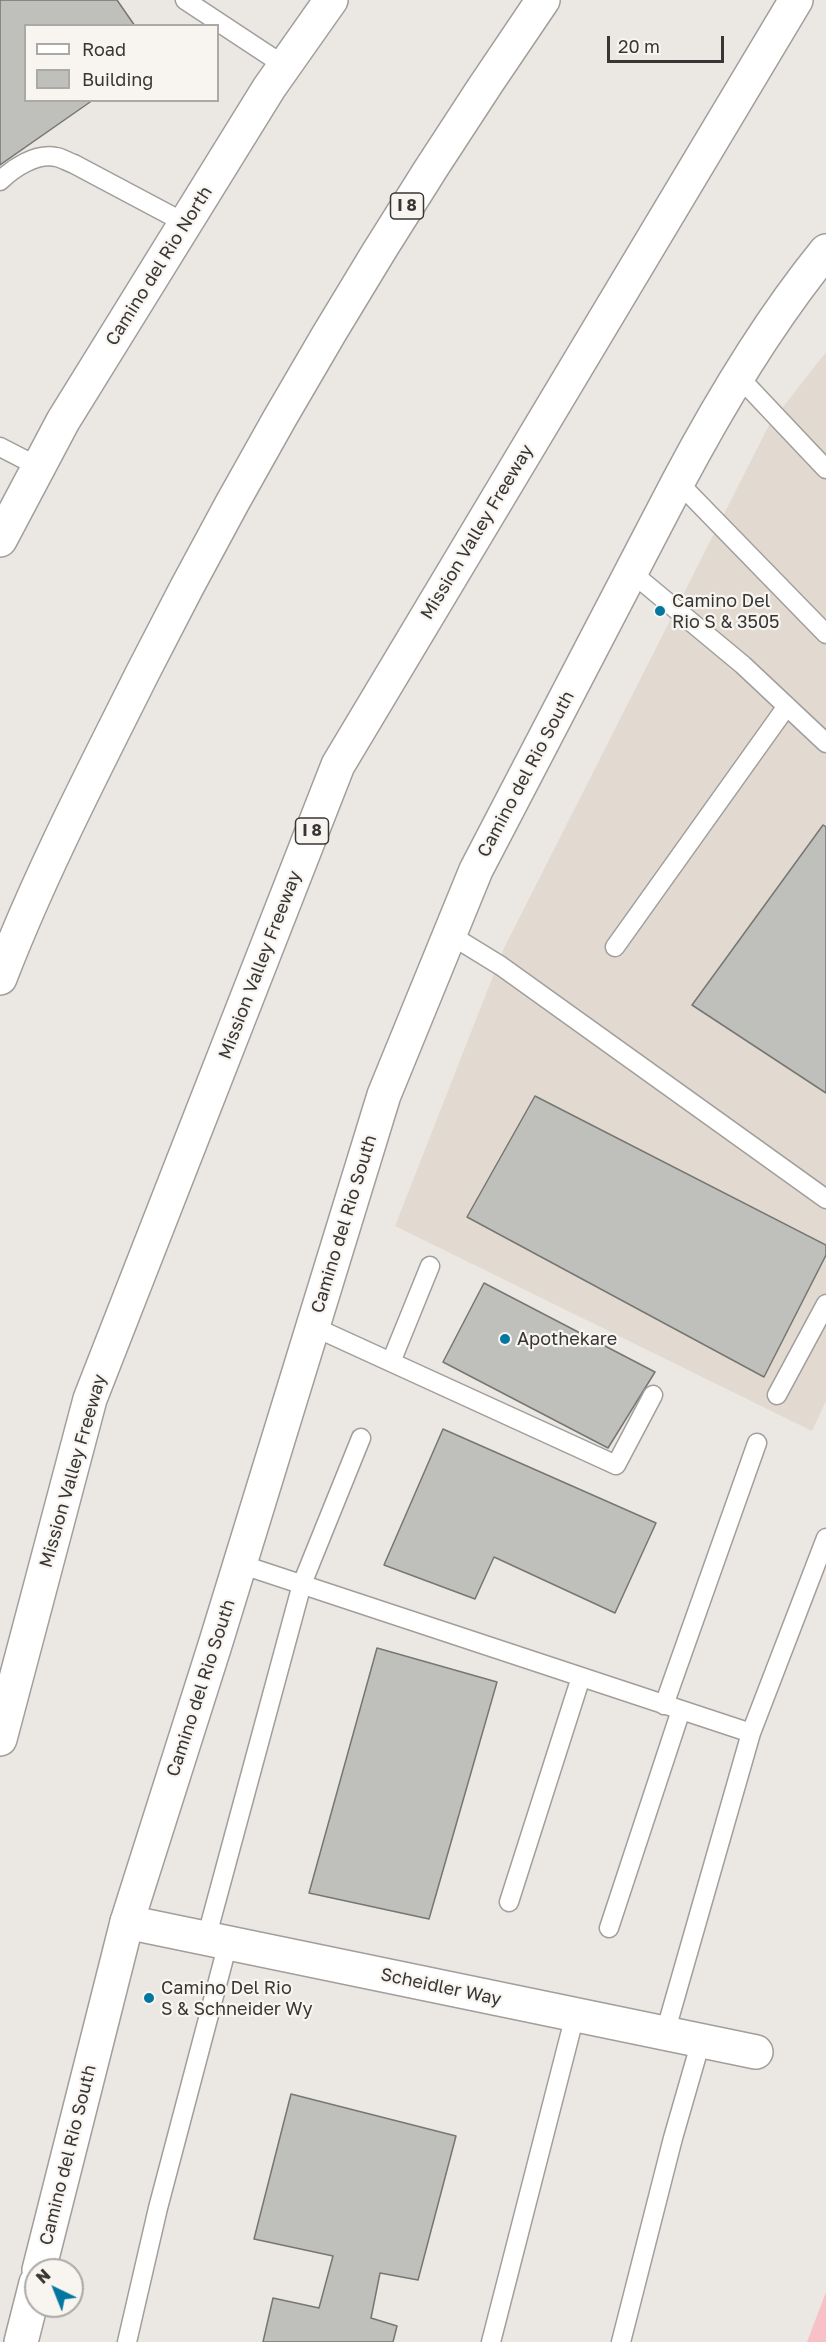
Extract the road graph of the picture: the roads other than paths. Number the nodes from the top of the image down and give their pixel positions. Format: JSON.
{"nodes":[{"id":1,"x":185,"y":0,"type":"edge"},
{"id":2,"x":331,"y":0,"type":"edge"},
{"id":3,"x":543,"y":0,"type":"edge"},
{"id":4,"x":796,"y":0,"type":"edge"},
{"id":5,"x":285,"y":66,"type":"junction"},
{"id":6,"x":0,"y":181,"type":"edge"},
{"id":7,"x":185,"y":223,"type":"junction"},
{"id":8,"x":826,"y":251,"type":"edge"},
{"id":9,"x":739,"y":377,"type":"junction"},
{"id":10,"x":0,"y":447,"type":"edge"},
{"id":11,"x":39,"y":467,"type":"junction"},
{"id":12,"x":826,"y":469,"type":"edge"},
{"id":13,"x":678,"y":482,"type":"junction"},
{"id":14,"x":0,"y":540,"type":"edge"},
{"id":15,"x":631,"y":572,"type":"junction"},
{"id":16,"x":826,"y":634,"type":"edge"},
{"id":17,"x":787,"y":706,"type":"junction"},
{"id":18,"x":826,"y":743,"type":"edge"},
{"id":19,"x":449,"y":934,"type":"junction"},
{"id":20,"x":615,"y":947,"type":"dead end"},
{"id":21,"x":0,"y":978,"type":"edge"},
{"id":22,"x":826,"y":1199,"type":"edge"},
{"id":23,"x":430,"y":1266,"type":"dead end"},
{"id":24,"x":826,"y":1304,"type":"edge"},
{"id":25,"x":312,"y":1326,"type":"junction"},
{"id":26,"x":391,"y":1362,"type":"junction"},
{"id":27,"x":653,"y":1395,"type":"dead end"},
{"id":28,"x":777,"y":1395,"type":"dead end"},
{"id":29,"x":361,"y":1438,"type":"dead end"},
{"id":30,"x":757,"y":1443,"type":"dead end"},
{"id":31,"x":826,"y":1538,"type":"edge"},
{"id":32,"x":240,"y":1564,"type":"junction"},
{"id":33,"x":303,"y":1584,"type":"junction"},
{"id":34,"x":581,"y":1677,"type":"junction"},
{"id":35,"x":672,"y":1707,"type":"junction"},
{"id":36,"x":751,"y":1733,"type":"junction"},
{"id":37,"x":0,"y":1739,"type":"edge"},
{"id":38,"x":509,"y":1902,"type":"dead end"},
{"id":39,"x":127,"y":1922,"type":"junction"},
{"id":40,"x":609,"y":1928,"type":"dead end"},
{"id":41,"x":217,"y":1941,"type":"junction"},
{"id":42,"x":575,"y":2015,"type":"junction"},
{"id":43,"x":665,"y":2033,"type":"junction"},
{"id":44,"x":701,"y":2041,"type":"junction"},
{"id":45,"x":756,"y":2052,"type":"dead end"},
{"id":46,"x":42,"y":2258,"type":"edge"},
{"id":47,"x":27,"y":2318,"type":"edge"},
{"id":48,"x":21,"y":2342,"type":"edge"},
{"id":49,"x":127,"y":2342,"type":"edge"},
{"id":50,"x":491,"y":2342,"type":"edge"},
{"id":51,"x":621,"y":2342,"type":"edge"}],
"edges":[{"from":1,"to":5,"type":"lane"},
{"from":2,"to":5,"type":"main road","name":"Camino del Rio North"},
{"from":3,"to":21,"type":"main road","number":"I 8"},
{"from":4,"to":37,"type":"main road","name":"Mission Valley Freeway","number":"I 8"},
{"from":5,"to":7,"type":"main road","name":"Camino del Rio North"},
{"from":6,"to":7,"type":"lane"},
{"from":7,"to":11,"type":"main road","name":"Camino del Rio North"},
{"from":8,"to":9,"type":"main road","name":"Camino del Rio South"},
{"from":9,"to":12,"type":"lane"},
{"from":9,"to":13,"type":"main road","name":"Camino del Rio South"},
{"from":10,"to":11,"type":"lane"},
{"from":11,"to":14,"type":"main road","name":"Camino del Rio North"},
{"from":13,"to":15,"type":"main road","name":"Camino del Rio South"},
{"from":13,"to":16,"type":"lane"},
{"from":15,"to":17,"type":"lane"},
{"from":15,"to":19,"type":"main road","name":"Camino del Rio South"},
{"from":17,"to":18,"type":"lane"},
{"from":17,"to":20,"type":"lane"},
{"from":19,"to":22,"type":"lane"},
{"from":19,"to":25,"type":"main road","name":"Camino del Rio South"},
{"from":23,"to":26,"type":"lane"},
{"from":24,"to":28,"type":"lane"},
{"from":25,"to":26,"type":"lane"},
{"from":25,"to":32,"type":"main road","name":"Camino del Rio South"},
{"from":26,"to":27,"type":"lane"},
{"from":29,"to":33,"type":"lane"},
{"from":30,"to":35,"type":"lane"},
{"from":31,"to":36,"type":"lane"},
{"from":32,"to":33,"type":"lane"},
{"from":32,"to":39,"type":"main road","name":"Camino del Rio South"},
{"from":33,"to":34,"type":"lane"},
{"from":33,"to":41,"type":"lane"},
{"from":34,"to":35,"type":"lane"},
{"from":34,"to":38,"type":"lane"},
{"from":35,"to":36,"type":"lane"},
{"from":35,"to":40,"type":"lane"},
{"from":36,"to":43,"type":"lane"},
{"from":39,"to":41,"type":"main road","name":"Scheidler Way"},
{"from":39,"to":46,"type":"main road","name":"Camino del Rio South"},
{"from":41,"to":42,"type":"main road","name":"Scheidler Way"},
{"from":41,"to":49,"type":"lane"},
{"from":42,"to":43,"type":"main road","name":"Scheidler Way"},
{"from":42,"to":50,"type":"lane"},
{"from":43,"to":44,"type":"main road","name":"Scheidler Way"},
{"from":44,"to":45,"type":"main road","name":"Scheidler Way"},
{"from":44,"to":51,"type":"lane"},
{"from":47,"to":48,"type":"main road"}]}
